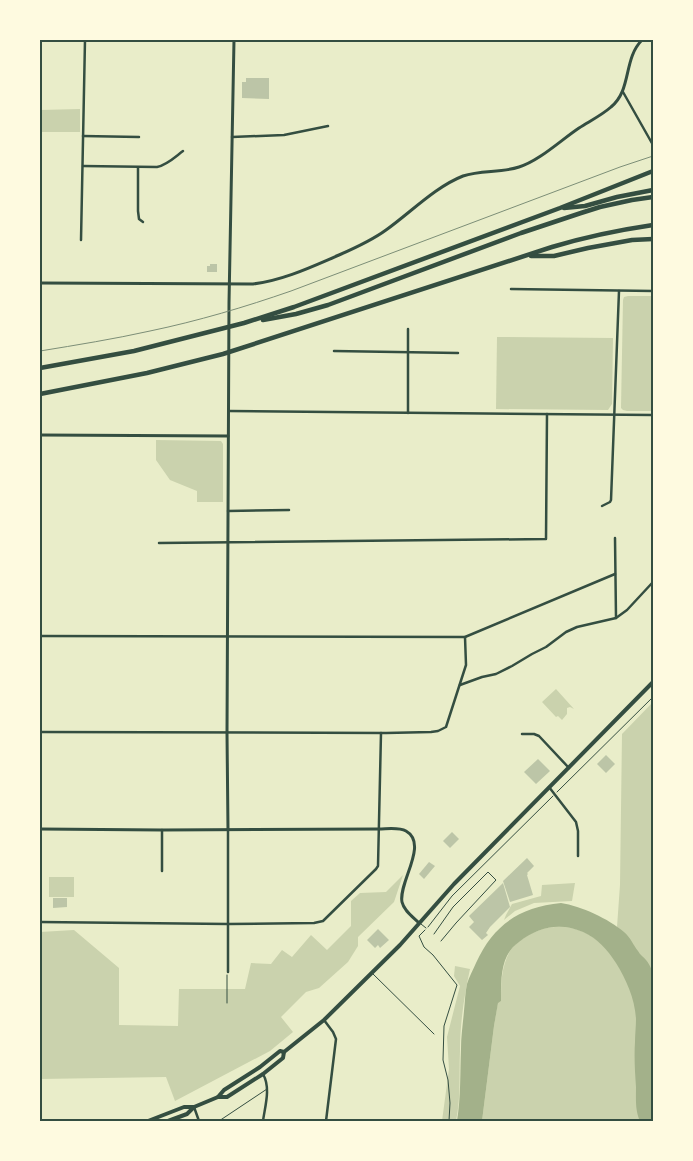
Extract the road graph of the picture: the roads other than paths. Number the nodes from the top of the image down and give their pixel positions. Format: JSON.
{"nodes":[{"id":1,"x":85,"y":40,"type":"edge"},
{"id":2,"x":234,"y":40,"type":"edge"},
{"id":3,"x":642,"y":40,"type":"edge"},
{"id":4,"x":623,"y":92,"type":"junction"},
{"id":5,"x":328,"y":126,"type":"dead end"},
{"id":6,"x":83,"y":136,"type":"junction"},
{"id":7,"x":232,"y":136,"type":"junction"},
{"id":8,"x":139,"y":137,"type":"dead end"},
{"id":9,"x":653,"y":145,"type":"edge"},
{"id":10,"x":183,"y":151,"type":"dead end"},
{"id":11,"x":83,"y":166,"type":"junction"},
{"id":12,"x":138,"y":168,"type":"junction"},
{"id":13,"x":653,"y":170,"type":"edge"},
{"id":14,"x":653,"y":174,"type":"edge"},
{"id":15,"x":629,"y":181,"type":"junction"},
{"id":16,"x":653,"y":190,"type":"edge"},
{"id":17,"x":653,"y":197,"type":"edge"},
{"id":18,"x":560,"y":208,"type":"junction"},
{"id":19,"x":142,"y":222,"type":"dead end"},
{"id":20,"x":653,"y":225,"type":"edge"},
{"id":21,"x":653,"y":239,"type":"edge"},
{"id":22,"x":81,"y":240,"type":"dead end"},
{"id":23,"x":527,"y":256,"type":"junction"},
{"id":24,"x":40,"y":283,"type":"edge"},
{"id":25,"x":229,"y":285,"type":"junction"},
{"id":26,"x":511,"y":289,"type":"dead end"},
{"id":27,"x":619,"y":291,"type":"junction"},
{"id":28,"x":653,"y":291,"type":"edge"},
{"id":29,"x":244,"y":323,"type":"junction"},
{"id":30,"x":408,"y":329,"type":"dead end"},
{"id":31,"x":334,"y":352,"type":"dead end"},
{"id":32,"x":408,"y":352,"type":"junction"},
{"id":33,"x":458,"y":353,"type":"dead end"},
{"id":34,"x":40,"y":366,"type":"edge"},
{"id":35,"x":40,"y":394,"type":"edge"},
{"id":36,"x":228,"y":412,"type":"junction"},
{"id":37,"x":408,"y":413,"type":"junction"},
{"id":38,"x":547,"y":414,"type":"junction"},
{"id":39,"x":615,"y":415,"type":"junction"},
{"id":40,"x":653,"y":415,"type":"edge"},
{"id":41,"x":40,"y":435,"type":"edge"},
{"id":42,"x":228,"y":436,"type":"junction"},
{"id":43,"x":602,"y":506,"type":"dead end"},
{"id":44,"x":290,"y":510,"type":"dead end"},
{"id":45,"x":228,"y":511,"type":"junction"},
{"id":46,"x":616,"y":538,"type":"dead end"},
{"id":47,"x":228,"y":542,"type":"junction"},
{"id":48,"x":159,"y":543,"type":"dead end"},
{"id":49,"x":615,"y":574,"type":"junction"},
{"id":50,"x":653,"y":582,"type":"edge"},
{"id":51,"x":616,"y":618,"type":"junction"},
{"id":52,"x":40,"y":636,"type":"edge"},
{"id":53,"x":228,"y":636,"type":"junction"},
{"id":54,"x":465,"y":637,"type":"junction"},
{"id":55,"x":653,"y":682,"type":"edge"},
{"id":56,"x":459,"y":685,"type":"junction"},
{"id":57,"x":40,"y":732,"type":"edge"},
{"id":58,"x":227,"y":732,"type":"junction"},
{"id":59,"x":381,"y":732,"type":"junction"},
{"id":60,"x":522,"y":734,"type":"dead end"},
{"id":61,"x":569,"y":768,"type":"junction"},
{"id":62,"x":549,"y":787,"type":"junction"},
{"id":63,"x":40,"y":829,"type":"edge"},
{"id":64,"x":228,"y":829,"type":"junction"},
{"id":65,"x":378,"y":829,"type":"junction"},
{"id":66,"x":162,"y":830,"type":"junction"},
{"id":67,"x":578,"y":856,"type":"dead end"},
{"id":68,"x":162,"y":871,"type":"dead end"},
{"id":69,"x":40,"y":922,"type":"edge"},
{"id":70,"x":420,"y":923,"type":"junction"},
{"id":71,"x":228,"y":924,"type":"junction"},
{"id":72,"x":426,"y":928,"type":"dead end"},
{"id":73,"x":434,"y":934,"type":"dead end"},
{"id":74,"x":441,"y":941,"type":"dead end"},
{"id":75,"x":228,"y":972,"type":"road end"},
{"id":76,"x":372,"y":972,"type":"junction"},
{"id":77,"x":324,"y":1020,"type":"junction"},
{"id":78,"x":434,"y":1034,"type":"dead end"},
{"id":79,"x":284,"y":1052,"type":"junction"},
{"id":80,"x":263,"y":1074,"type":"junction"},
{"id":81,"x":268,"y":1088,"type":"junction"},
{"id":82,"x":218,"y":1097,"type":"junction"},
{"id":83,"x":194,"y":1107,"type":"junction"},
{"id":84,"x":148,"y":1121,"type":"edge"},
{"id":85,"x":168,"y":1121,"type":"edge"},
{"id":86,"x":199,"y":1121,"type":"edge"},
{"id":87,"x":219,"y":1121,"type":"edge"},
{"id":88,"x":263,"y":1121,"type":"edge"},
{"id":89,"x":326,"y":1121,"type":"edge"}],
"edges":[{"from":1,"to":6,"type":"street"},
{"from":2,"to":7,"type":"street"},
{"from":3,"to":4,"type":"street"},
{"from":4,"to":9,"type":"street"},
{"from":4,"to":25,"type":"street"},
{"from":5,"to":7,"type":"street"},
{"from":6,"to":8,"type":"street"},
{"from":6,"to":11,"type":"street"},
{"from":7,"to":25,"type":"street"},
{"from":10,"to":12,"type":"street"},
{"from":11,"to":12,"type":"street"},
{"from":11,"to":22,"type":"street"},
{"from":12,"to":19,"type":"street"},
{"from":13,"to":15,"type":"highway"},
{"from":14,"to":15,"type":"highway"},
{"from":15,"to":18,"type":"highway"},
{"from":16,"to":18,"type":"highway"},
{"from":17,"to":29,"type":"highway"},
{"from":18,"to":29,"type":"highway"},
{"from":20,"to":23,"type":"highway"},
{"from":21,"to":23,"type":"highway"},
{"from":23,"to":35,"type":"highway"},
{"from":24,"to":25,"type":"street"},
{"from":25,"to":36,"type":"street"},
{"from":26,"to":27,"type":"street"},
{"from":27,"to":28,"type":"street"},
{"from":27,"to":39,"type":"street"},
{"from":29,"to":34,"type":"highway"},
{"from":30,"to":32,"type":"street"},
{"from":31,"to":32,"type":"street"},
{"from":32,"to":33,"type":"street"},
{"from":32,"to":37,"type":"street"},
{"from":36,"to":37,"type":"street"},
{"from":36,"to":42,"type":"street"},
{"from":37,"to":38,"type":"street"},
{"from":38,"to":39,"type":"street"},
{"from":38,"to":47,"type":"street"},
{"from":39,"to":40,"type":"street"},
{"from":39,"to":43,"type":"street"},
{"from":41,"to":42,"type":"street"},
{"from":42,"to":45,"type":"street"},
{"from":44,"to":45,"type":"street"},
{"from":45,"to":47,"type":"street"},
{"from":46,"to":49,"type":"street"},
{"from":47,"to":48,"type":"street"},
{"from":47,"to":53,"type":"street"},
{"from":49,"to":51,"type":"street"},
{"from":49,"to":54,"type":"street"},
{"from":50,"to":51,"type":"street"},
{"from":51,"to":56,"type":"street"},
{"from":52,"to":53,"type":"street"},
{"from":53,"to":54,"type":"street"},
{"from":53,"to":58,"type":"street"},
{"from":54,"to":56,"type":"street"},
{"from":55,"to":61,"type":"main road"},
{"from":56,"to":59,"type":"street"},
{"from":57,"to":58,"type":"street"},
{"from":58,"to":59,"type":"street"},
{"from":58,"to":64,"type":"street"},
{"from":59,"to":65,"type":"street"},
{"from":60,"to":61,"type":"street"},
{"from":61,"to":62,"type":"main road"},
{"from":62,"to":67,"type":"street"},
{"from":62,"to":70,"type":"main road"},
{"from":63,"to":66,"type":"street"},
{"from":64,"to":65,"type":"street"},
{"from":64,"to":66,"type":"street"},
{"from":64,"to":71,"type":"street"},
{"from":65,"to":70,"type":"street"},
{"from":65,"to":71,"type":"street"},
{"from":66,"to":68,"type":"street"},
{"from":69,"to":71,"type":"street"},
{"from":70,"to":72,"type":"lane"},
{"from":70,"to":76,"type":"main road"},
{"from":71,"to":75,"type":"street"},
{"from":73,"to":74,"type":"lane"},
{"from":76,"to":77,"type":"main road"},
{"from":76,"to":78,"type":"lane"},
{"from":77,"to":79,"type":"main road"},
{"from":77,"to":89,"type":"street"},
{"from":79,"to":80,"type":"main road"},
{"from":79,"to":82,"type":"main road"},
{"from":80,"to":81,"type":"street"},
{"from":80,"to":82,"type":"main road"},
{"from":81,"to":87,"type":"lane"},
{"from":81,"to":88,"type":"street"},
{"from":82,"to":83,"type":"main road"},
{"from":83,"to":84,"type":"main road"},
{"from":83,"to":85,"type":"main road"},
{"from":83,"to":86,"type":"street"}]}
